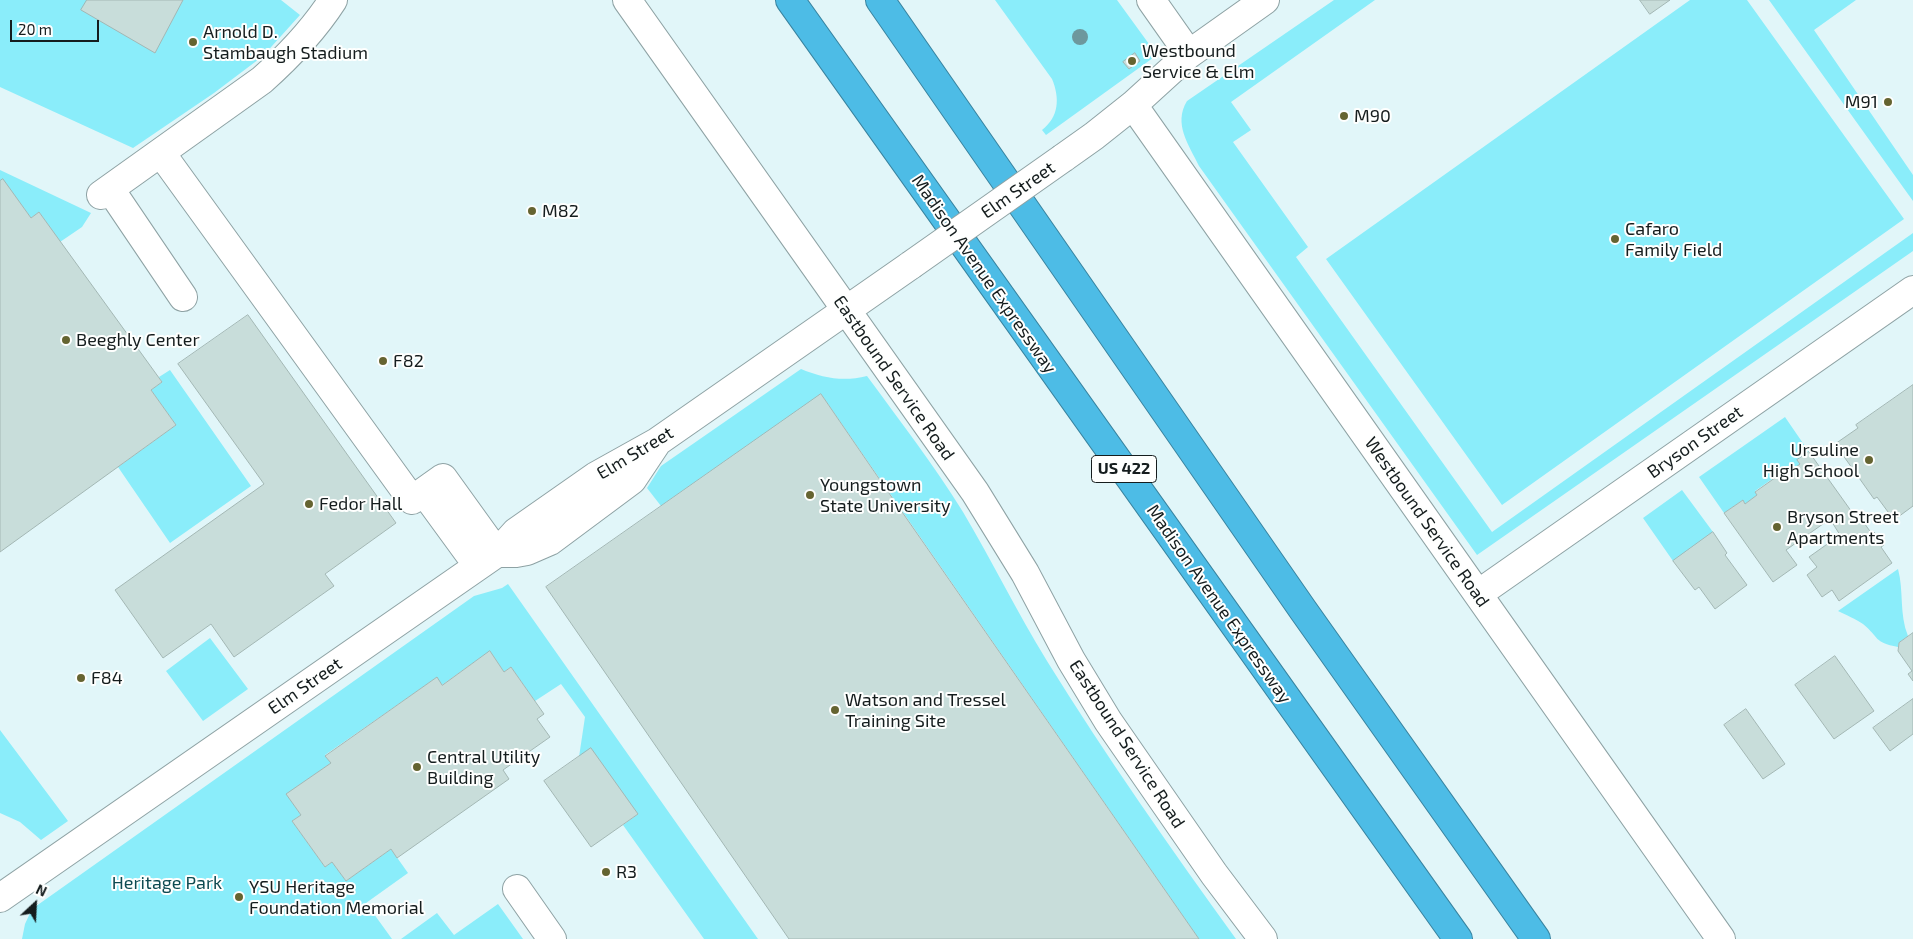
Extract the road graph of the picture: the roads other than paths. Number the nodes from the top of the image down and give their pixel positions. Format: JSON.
{"nodes":[{"id":1,"x":333,"y":0,"type":"edge"},
{"id":2,"x":628,"y":0,"type":"edge"},
{"id":3,"x":790,"y":0,"type":"edge"},
{"id":4,"x":880,"y":0,"type":"edge"},
{"id":5,"x":1151,"y":0,"type":"edge"},
{"id":6,"x":1265,"y":0,"type":"edge"},
{"id":7,"x":1189,"y":54,"type":"junction"},
{"id":8,"x":1133,"y":105,"type":"junction"},
{"id":9,"x":161,"y":153,"type":"junction"},
{"id":10,"x":1913,"y":290,"type":"edge"},
{"id":11,"x":183,"y":297,"type":"dead end"},
{"id":12,"x":846,"y":310,"type":"junction"},
{"id":13,"x":487,"y":560,"type":"junction"},
{"id":14,"x":1478,"y":594,"type":"junction"},
{"id":15,"x":517,"y":889,"type":"dead end"},
{"id":16,"x":0,"y":898,"type":"edge"},
{"id":17,"x":552,"y":939,"type":"edge"},
{"id":18,"x":1263,"y":939,"type":"edge"},
{"id":19,"x":1458,"y":939,"type":"edge"},
{"id":20,"x":1536,"y":939,"type":"edge"},
{"id":21,"x":1721,"y":939,"type":"edge"}],
"edges":[{"from":1,"to":9,"type":"street"},
{"from":2,"to":12,"type":"street","name":"Eastbound Service Road"},
{"from":3,"to":19,"type":"highway","name":"Madison Avenue Expressway","number":"US 422"},
{"from":4,"to":20,"type":"highway"},
{"from":5,"to":7,"type":"street"},
{"from":6,"to":7,"type":"street","name":"Elm Street"},
{"from":7,"to":8,"type":"street","name":"Elm Street"},
{"from":8,"to":12,"type":"street","name":"Elm Street","bridge":true},
{"from":8,"to":14,"type":"street","name":"Westbound Service Road"},
{"from":9,"to":11,"type":"street"},
{"from":9,"to":13,"type":"street"},
{"from":10,"to":14,"type":"street","name":"Bryson Street"},
{"from":12,"to":13,"type":"street","name":"Elm Street"},
{"from":12,"to":18,"type":"street","name":"Eastbound Service Road"},
{"from":13,"to":16,"type":"street","name":"Elm Street"},
{"from":14,"to":21,"type":"street","name":"Westbound Service Road"},
{"from":15,"to":17,"type":"street"}]}
